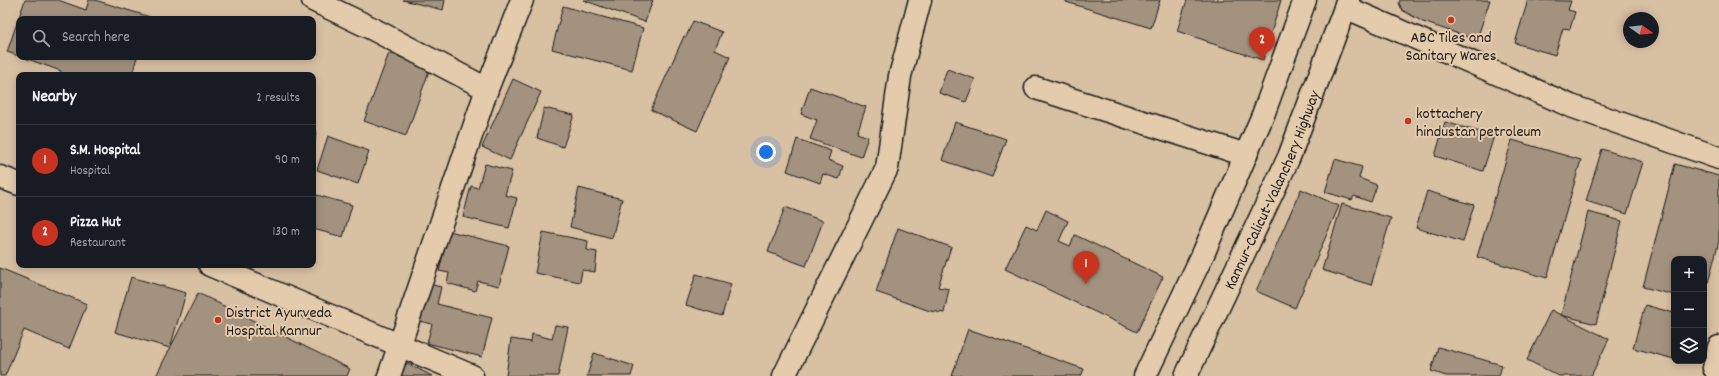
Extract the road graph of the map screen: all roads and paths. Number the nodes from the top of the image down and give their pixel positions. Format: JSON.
{"nodes":[{"id":1,"x":313,"y":0,"type":"edge"},
{"id":2,"x":522,"y":0,"type":"edge"},
{"id":3,"x":920,"y":0,"type":"edge"},
{"id":4,"x":1305,"y":0,"type":"edge"},
{"id":5,"x":1347,"y":3,"type":"edge"},
{"id":6,"x":1036,"y":88,"type":"dead end"},
{"id":7,"x":487,"y":89,"type":"junction"},
{"id":8,"x":1246,"y":155,"type":"junction"},
{"id":9,"x":1719,"y":158,"type":"edge"},
{"id":10,"x":0,"y":177,"type":"edge"},
{"id":11,"x":16,"y":183,"type":"edge"},
{"id":12,"x":217,"y":268,"type":"edge"},
{"id":13,"x":400,"y":345,"type":"junction"},
{"id":14,"x":1719,"y":347,"type":"edge"},
{"id":15,"x":1719,"y":373,"type":"edge"},
{"id":16,"x":389,"y":376,"type":"edge"},
{"id":17,"x":472,"y":376,"type":"edge"},
{"id":18,"x":784,"y":376,"type":"edge"},
{"id":19,"x":1145,"y":376,"type":"edge"},
{"id":20,"x":1186,"y":376,"type":"edge"}],
"edges":[{"from":1,"to":7,"type":"main road"},
{"from":2,"to":7,"type":"main road"},
{"from":3,"to":18,"type":"main road"},
{"from":4,"to":8,"type":"main road"},
{"from":5,"to":9,"type":"main road"},
{"from":5,"to":20,"type":"main road","name":"Kannur-Calicut-Valanchery Highway"},
{"from":6,"to":8,"type":"main road"},
{"from":7,"to":13,"type":"main road"},
{"from":8,"to":19,"type":"main road"},
{"from":10,"to":11,"type":"main road"},
{"from":12,"to":13,"type":"main road"},
{"from":13,"to":16,"type":"main road"},
{"from":13,"to":17,"type":"main road"},
{"from":14,"to":15,"type":"main road"}]}
